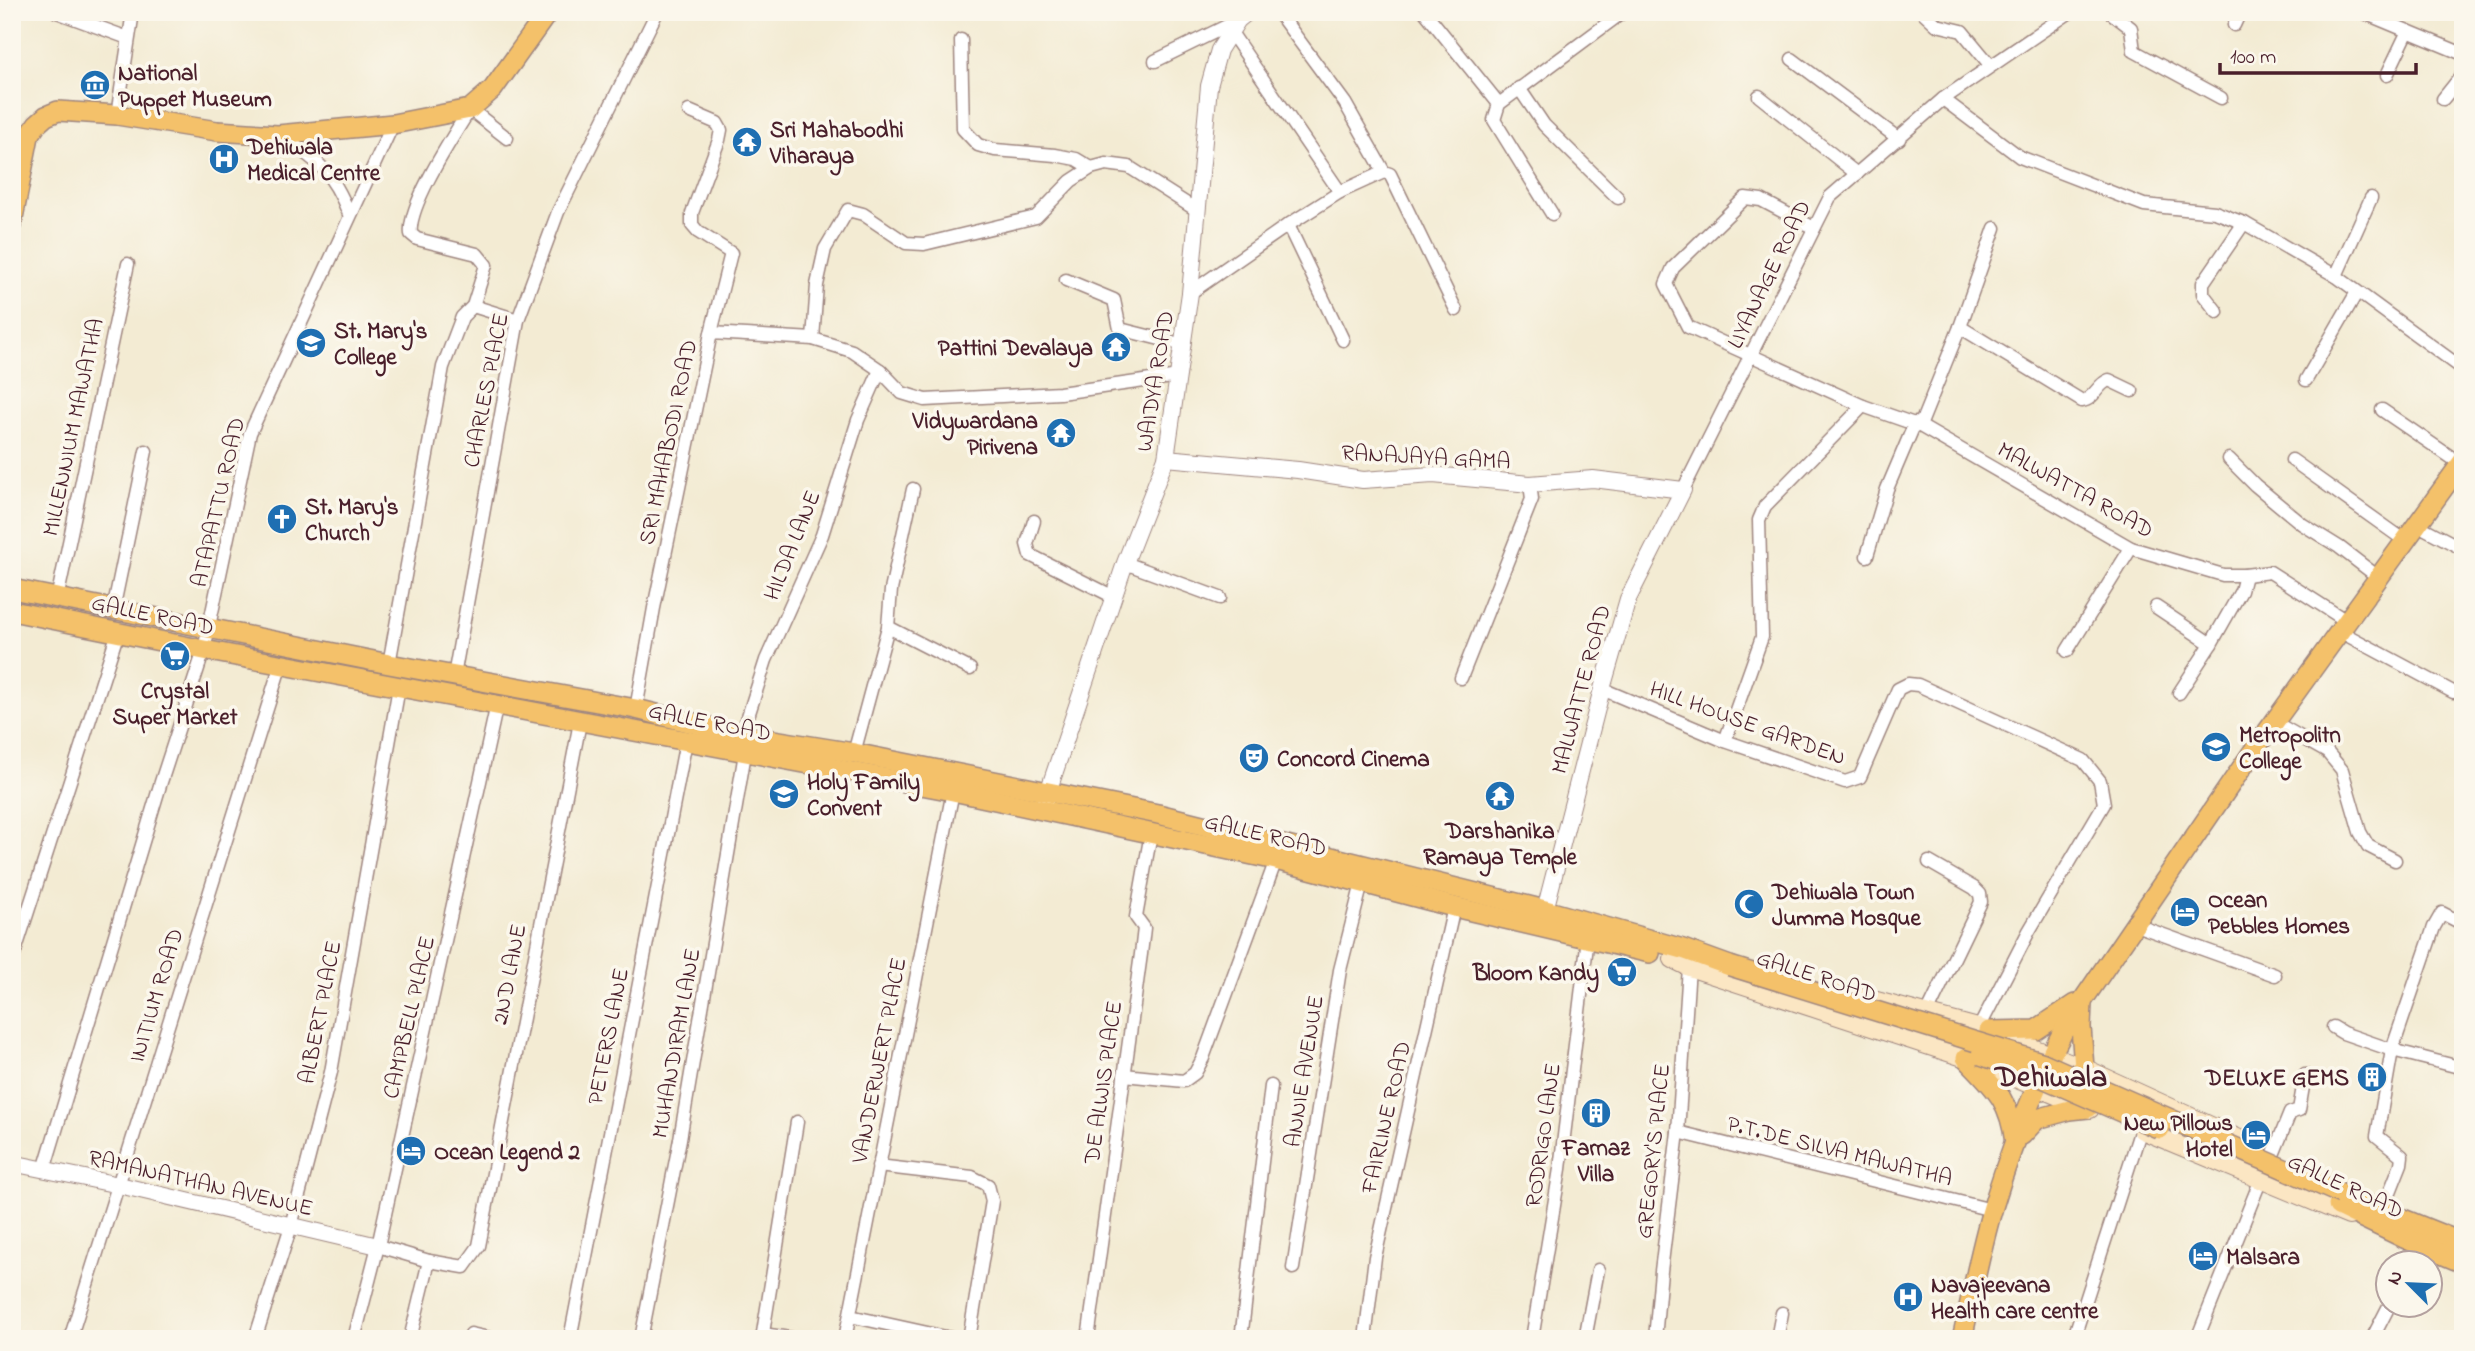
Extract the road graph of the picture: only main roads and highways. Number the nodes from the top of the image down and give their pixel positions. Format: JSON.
{"nodes":[{"id":1,"x":548,"y":12,"type":"edge"},
{"id":2,"x":21,"y":135,"type":"edge"},
{"id":3,"x":12,"y":223,"type":"edge"},
{"id":4,"x":2462,"y":462,"type":"edge"},
{"id":5,"x":12,"y":589,"type":"edge"},
{"id":6,"x":12,"y":611,"type":"edge"},
{"id":7,"x":744,"y":744,"type":"junction"},
{"id":8,"x":1682,"y":959,"type":"junction"},
{"id":9,"x":2083,"y":998,"type":"junction"},
{"id":10,"x":1920,"y":1012,"type":"junction"},
{"id":11,"x":1984,"y":1030,"type":"junction"},
{"id":12,"x":1905,"y":1037,"type":"junction"},
{"id":13,"x":2050,"y":1055,"type":"junction"},
{"id":14,"x":1966,"y":1058,"type":"junction"},
{"id":15,"x":2084,"y":1068,"type":"junction"},
{"id":16,"x":2037,"y":1087,"type":"junction"},
{"id":17,"x":2135,"y":1091,"type":"junction"},
{"id":18,"x":2088,"y":1108,"type":"junction"},
{"id":19,"x":2120,"y":1121,"type":"junction"},
{"id":20,"x":2015,"y":1144,"type":"junction"},
{"id":21,"x":2412,"y":1235,"type":"junction"},
{"id":22,"x":2463,"y":1243,"type":"edge"},
{"id":23,"x":2463,"y":1263,"type":"edge"},
{"id":24,"x":1962,"y":1339,"type":"edge"}],
"edges":[{"from":1,"to":2,"type":"main road"},
{"from":2,"to":3,"type":"main road"},
{"from":4,"to":9,"type":"main road"},
{"from":5,"to":7,"type":"main road","name":"GALLE ROAD"},
{"from":6,"to":7,"type":"main road","name":"GALLE ROAD"},
{"from":7,"to":8,"type":"main road","name":"GALLE ROAD"},
{"from":7,"to":8,"type":"main road","name":"GALLE ROAD"},
{"from":8,"to":10,"type":"main road"},
{"from":8,"to":12,"type":"main road"},
{"from":8,"to":21,"type":"main road","name":"GALLE ROAD","bridge":true},
{"from":9,"to":11,"type":"main road"},
{"from":9,"to":13,"type":"main road"},
{"from":9,"to":15,"type":"main road"},
{"from":10,"to":11,"type":"main road"},
{"from":10,"to":12,"type":"main road"},
{"from":11,"to":13,"type":"main road"},
{"from":12,"to":14,"type":"main road"},
{"from":13,"to":15,"type":"main road"},
{"from":13,"to":16,"type":"main road"},
{"from":14,"to":16,"type":"main road"},
{"from":14,"to":20,"type":"main road"},
{"from":15,"to":17,"type":"main road"},
{"from":16,"to":18,"type":"main road"},
{"from":16,"to":20,"type":"main road"},
{"from":17,"to":19,"type":"main road"},
{"from":17,"to":21,"type":"main road"},
{"from":18,"to":19,"type":"main road"},
{"from":18,"to":20,"type":"main road"},
{"from":19,"to":21,"type":"main road"},
{"from":20,"to":24,"type":"main road"},
{"from":21,"to":22,"type":"main road","name":"GALLE ROAD"},
{"from":21,"to":23,"type":"main road","name":"GALLE ROAD"}]}
